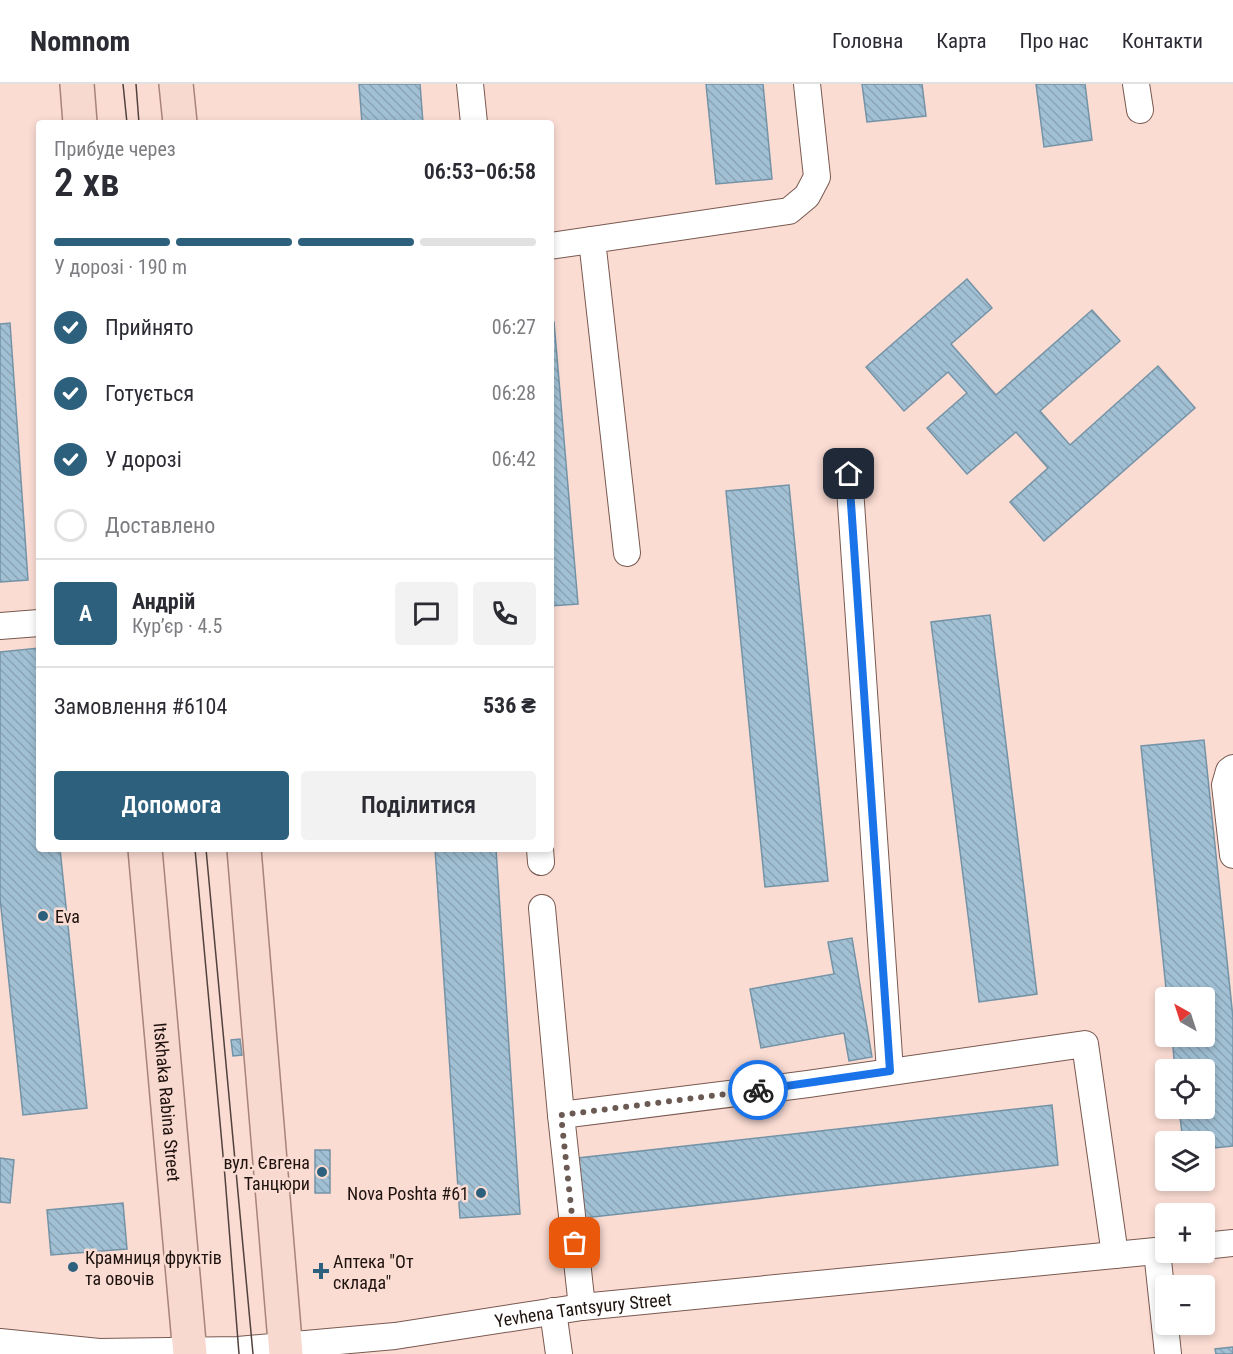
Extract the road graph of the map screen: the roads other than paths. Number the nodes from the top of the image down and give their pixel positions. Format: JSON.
{"nodes":[{"id":1,"x":77,"y":84,"type":"edge"},
{"id":2,"x":176,"y":84,"type":"edge"},
{"id":3,"x":470,"y":84,"type":"edge"},
{"id":4,"x":807,"y":84,"type":"edge"},
{"id":5,"x":1136,"y":84,"type":"edge"},
{"id":6,"x":1140,"y":110,"type":"dead end"},
{"id":7,"x":80,"y":120,"type":"edge"},
{"id":8,"x":180,"y":120,"type":"edge"},
{"id":9,"x":474,"y":120,"type":"edge"},
{"id":10,"x":592,"y":240,"type":"junction"},
{"id":11,"x":554,"y":245,"type":"edge"},
{"id":12,"x":849,"y":474,"type":"dead end"},
{"id":13,"x":627,"y":553,"type":"dead end"},
{"id":14,"x":36,"y":623,"type":"edge"},
{"id":15,"x":0,"y":626,"type":"edge"},
{"id":16,"x":1233,"y":768,"type":"edge"},
{"id":17,"x":145,"y":852,"type":"edge"},
{"id":18,"x":244,"y":852,"type":"edge"},
{"id":19,"x":1233,"y":855,"type":"edge"},
{"id":20,"x":542,"y":908,"type":"dead end"},
{"id":21,"x":890,"y":1071,"type":"junction"},
{"id":22,"x":561,"y":1115,"type":"junction"},
{"id":23,"x":1233,"y":1243,"type":"edge"},
{"id":24,"x":1215,"y":1245,"type":"edge"},
{"id":25,"x":1155,"y":1251,"type":"edge"},
{"id":26,"x":1115,"y":1255,"type":"junction"},
{"id":27,"x":1163,"y":1263,"type":"edge"},
{"id":28,"x":582,"y":1307,"type":"junction"},
{"id":29,"x":553,"y":1311,"type":"junction"},
{"id":30,"x":0,"y":1342,"type":"edge"},
{"id":31,"x":286,"y":1350,"type":"edge"},
{"id":32,"x":190,"y":1353,"type":"edge"},
{"id":33,"x":559,"y":1354,"type":"edge"},
{"id":34,"x":1168,"y":1354,"type":"edge"}],
"edges":[{"from":1,"to":7,"type":"main road"},
{"from":2,"to":8,"type":"main road"},
{"from":3,"to":9,"type":"street"},
{"from":4,"to":10,"type":"street"},
{"from":5,"to":6,"type":"street"},
{"from":10,"to":11,"type":"street"},
{"from":10,"to":13,"type":"street"},
{"from":12,"to":21,"type":"street"},
{"from":14,"to":15,"type":"street"},
{"from":16,"to":19,"type":"street"},
{"from":17,"to":32,"type":"main road","name":"Itskhaka Rabina Street"},
{"from":18,"to":31,"type":"main road"},
{"from":20,"to":22,"type":"street"},
{"from":21,"to":22,"type":"street"},
{"from":21,"to":26,"type":"street"},
{"from":22,"to":28,"type":"street"},
{"from":23,"to":24,"type":"street"},
{"from":25,"to":26,"type":"street","name":"Yevhena Tantsyury Street"},
{"from":26,"to":28,"type":"street","name":"Yevhena Tantsyury Street"},
{"from":27,"to":34,"type":"street"},
{"from":28,"to":29,"type":"street","name":"Yevhena Tantsyury Street"},
{"from":29,"to":31,"type":"street","name":"Yevhena Tantsyury Street"},
{"from":29,"to":33,"type":"street"},
{"from":30,"to":32,"type":"street","name":"Yevhena Tantsyury Street"},
{"from":31,"to":32,"type":"street","name":"Yevhena Tantsyury Street"}]}
